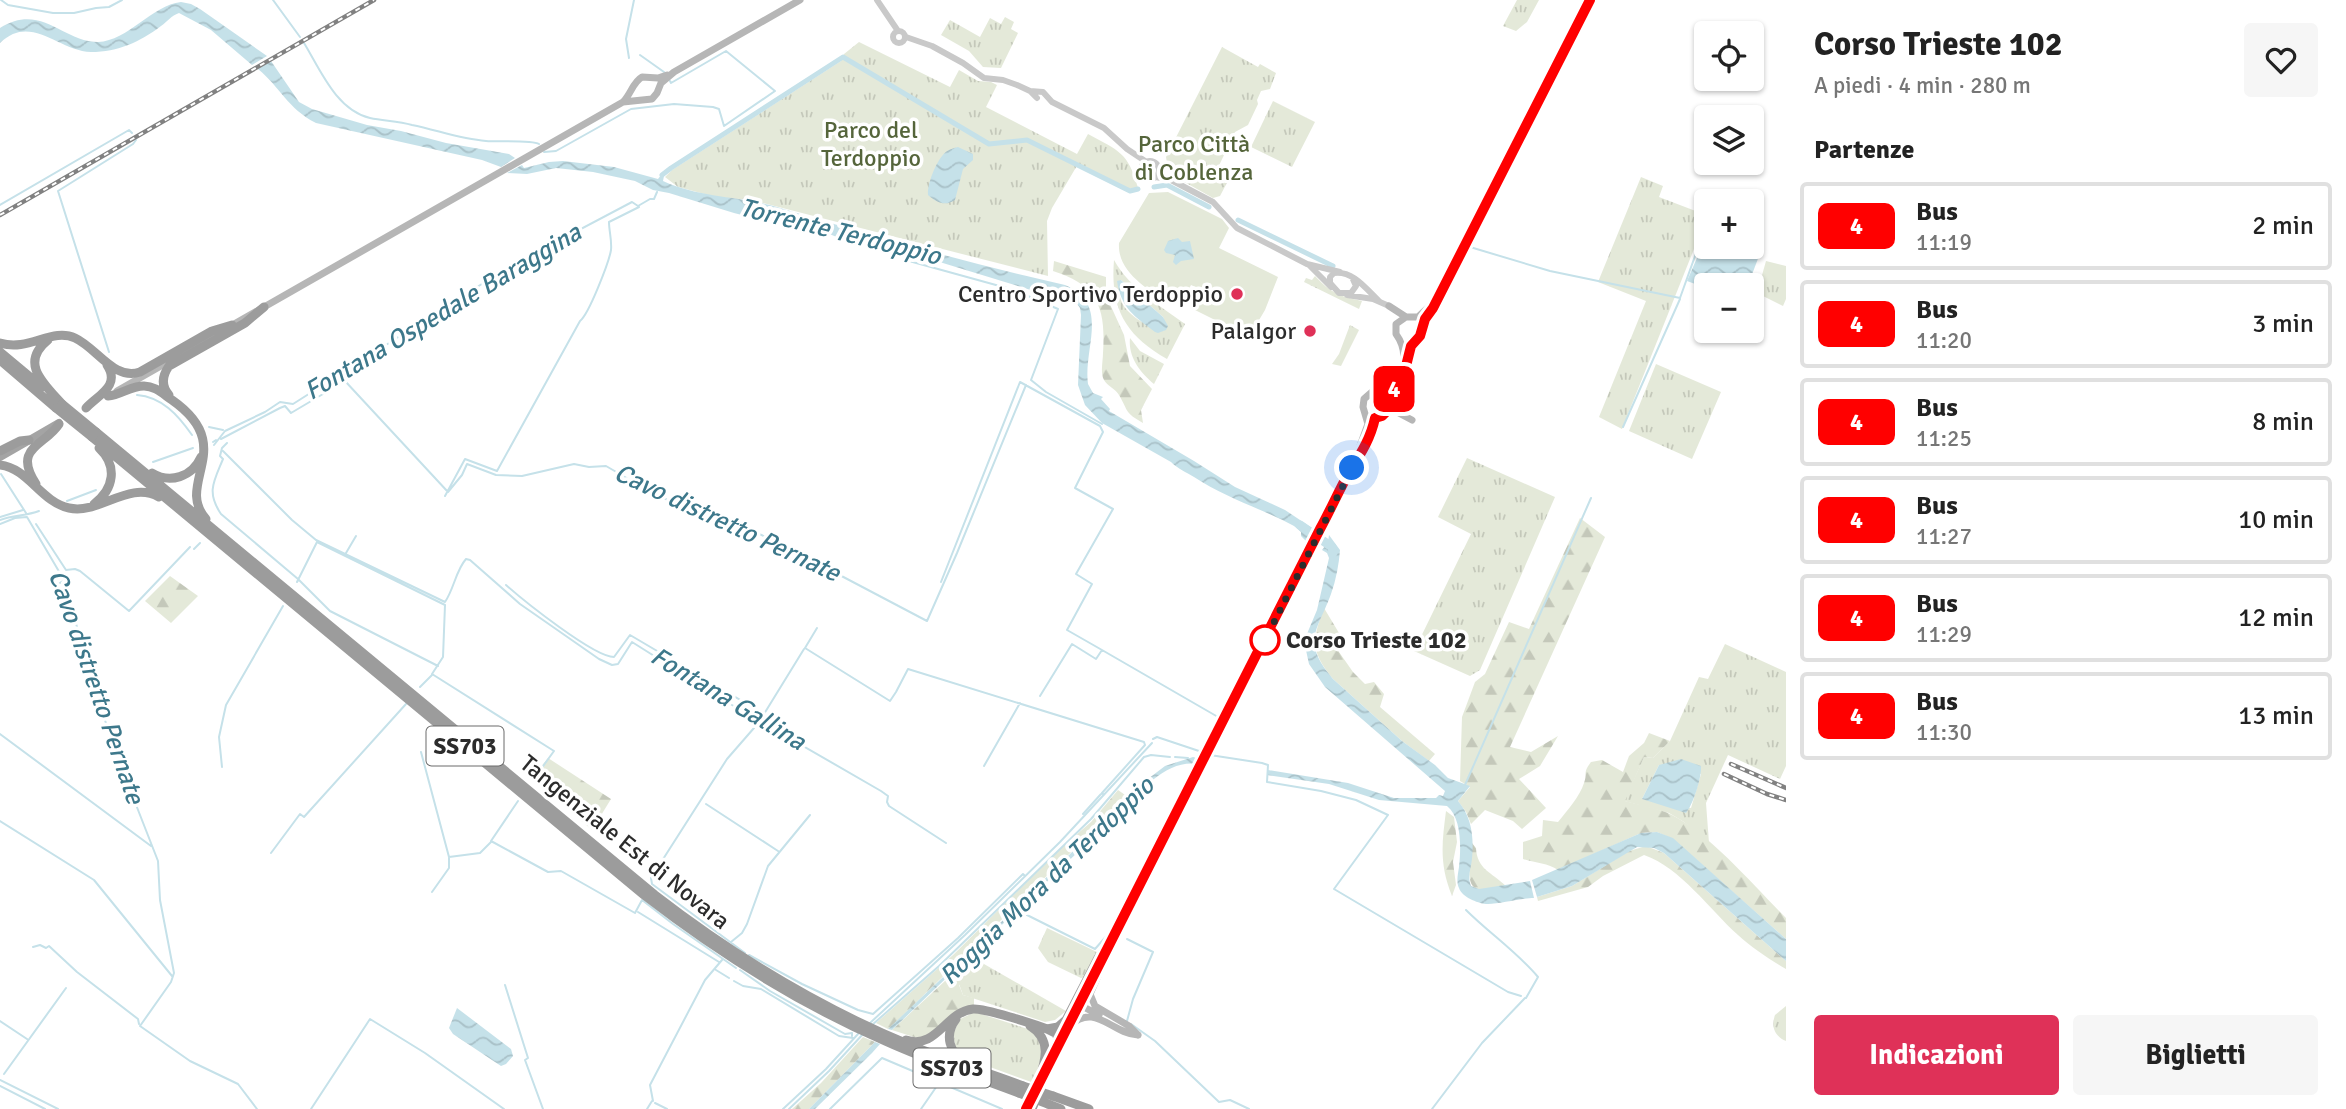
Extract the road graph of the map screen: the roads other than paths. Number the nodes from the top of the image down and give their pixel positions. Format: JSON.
{"nodes":[{"id":1,"x":800,"y":0,"type":"edge"},
{"id":2,"x":877,"y":0,"type":"edge"},
{"id":3,"x":1590,"y":0,"type":"edge"},
{"id":4,"x":896,"y":32,"type":"junction"},
{"id":5,"x":905,"y":39,"type":"junction"},
{"id":6,"x":674,"y":72,"type":"junction"},
{"id":7,"x":652,"y":77,"type":"junction"},
{"id":8,"x":634,"y":87,"type":"junction"},
{"id":9,"x":659,"y":87,"type":"junction"},
{"id":10,"x":641,"y":99,"type":"junction"},
{"id":11,"x":623,"y":102,"type":"junction"},
{"id":12,"x":1143,"y":163,"type":"junction"},
{"id":13,"x":1160,"y":169,"type":"junction"},
{"id":14,"x":1156,"y":177,"type":"junction"},
{"id":15,"x":1171,"y":180,"type":"junction"},
{"id":16,"x":1307,"y":264,"type":"junction"},
{"id":17,"x":1340,"y":272,"type":"junction"},
{"id":18,"x":1352,"y":277,"type":"junction"},
{"id":19,"x":1333,"y":288,"type":"junction"},
{"id":20,"x":1345,"y":294,"type":"junction"},
{"id":21,"x":1438,"y":298,"type":"junction"},
{"id":22,"x":1380,"y":302,"type":"junction"},
{"id":23,"x":1389,"y":306,"type":"junction"},
{"id":24,"x":264,"y":307,"type":"junction"},
{"id":25,"x":1410,"y":317,"type":"junction"},
{"id":26,"x":232,"y":324,"type":"junction"},
{"id":27,"x":1396,"y":324,"type":"junction"},
{"id":28,"x":1421,"y":327,"type":"junction"},
{"id":29,"x":53,"y":336,"type":"junction"},
{"id":30,"x":1401,"y":341,"type":"junction"},
{"id":31,"x":1415,"y":341,"type":"junction"},
{"id":32,"x":0,"y":343,"type":"edge"},
{"id":33,"x":0,"y":352,"type":"edge"},
{"id":34,"x":99,"y":356,"type":"junction"},
{"id":35,"x":0,"y":360,"type":"edge"},
{"id":36,"x":0,"y":369,"type":"edge"},
{"id":37,"x":1379,"y":391,"type":"junction"},
{"id":38,"x":108,"y":396,"type":"junction"},
{"id":39,"x":1388,"y":401,"type":"junction"},
{"id":40,"x":177,"y":404,"type":"junction"},
{"id":41,"x":59,"y":406,"type":"junction"},
{"id":42,"x":86,"y":408,"type":"junction"},
{"id":43,"x":1366,"y":413,"type":"junction"},
{"id":44,"x":1384,"y":414,"type":"junction"},
{"id":45,"x":1375,"y":418,"type":"junction"},
{"id":46,"x":59,"y":424,"type":"junction"},
{"id":47,"x":94,"y":435,"type":"junction"},
{"id":48,"x":29,"y":440,"type":"junction"},
{"id":49,"x":106,"y":441,"type":"junction"},
{"id":50,"x":204,"y":445,"type":"junction"},
{"id":51,"x":0,"y":451,"type":"edge"},
{"id":52,"x":0,"y":457,"type":"edge"},
{"id":53,"x":0,"y":465,"type":"edge"},
{"id":54,"x":1352,"y":468,"type":"junction"},
{"id":55,"x":41,"y":491,"type":"junction"},
{"id":56,"x":89,"y":507,"type":"junction"},
{"id":57,"x":242,"y":562,"type":"junction"},
{"id":58,"x":284,"y":587,"type":"junction"},
{"id":59,"x":1108,"y":948,"type":"junction"},
{"id":60,"x":1097,"y":966,"type":"junction"},
{"id":61,"x":1078,"y":1004,"type":"junction"},
{"id":62,"x":963,"y":1012,"type":"junction"},
{"id":63,"x":860,"y":1024,"type":"junction"},
{"id":64,"x":1066,"y":1027,"type":"junction"},
{"id":65,"x":1045,"y":1033,"type":"junction"},
{"id":66,"x":1138,"y":1035,"type":"junction"},
{"id":67,"x":890,"y":1038,"type":"junction"},
{"id":68,"x":1060,"y":1040,"type":"junction"},
{"id":69,"x":1049,"y":1063,"type":"joint"},
{"id":70,"x":986,"y":1072,"type":"junction"},
{"id":71,"x":1040,"y":1085,"type":"junction"},
{"id":72,"x":1021,"y":1089,"type":"junction"},
{"id":73,"x":1051,"y":1100,"type":"junction"},
{"id":74,"x":1030,"y":1107,"type":"edge"},
{"id":75,"x":1061,"y":1109,"type":"edge"},
{"id":76,"x":1088,"y":1109,"type":"edge"}],
"edges":[{"from":1,"to":6,"type":"main road"},
{"from":2,"to":4,"type":"street"},
{"from":3,"to":21,"type":"main road"},
{"from":4,"to":5,"type":"street"},
{"from":4,"to":5,"type":"street"},
{"from":5,"to":12,"type":"street"},
{"from":6,"to":7,"type":"main road"},
{"from":6,"to":9,"type":"main road"},
{"from":7,"to":8,"type":"main road"},
{"from":7,"to":9,"type":"main road"},
{"from":8,"to":10,"type":"main road"},
{"from":8,"to":11,"type":"main road"},
{"from":9,"to":10,"type":"main road"},
{"from":10,"to":11,"type":"main road"},
{"from":11,"to":24,"type":"main road"},
{"from":12,"to":13,"type":"street"},
{"from":12,"to":14,"type":"street"},
{"from":13,"to":14,"type":"street"},
{"from":13,"to":15,"type":"street"},
{"from":14,"to":15,"type":"street"},
{"from":15,"to":16,"type":"street"},
{"from":16,"to":17,"type":"street"},
{"from":16,"to":19,"type":"street"},
{"from":17,"to":18,"type":"street"},
{"from":17,"to":19,"type":"street"},
{"from":18,"to":20,"type":"street"},
{"from":18,"to":22,"type":"street"},
{"from":19,"to":20,"type":"street"},
{"from":20,"to":22,"type":"street"},
{"from":21,"to":25,"type":"main road"},
{"from":21,"to":28,"type":"main road"},
{"from":22,"to":23,"type":"street"},
{"from":23,"to":25,"type":"main road"},
{"from":23,"to":27,"type":"main road"},
{"from":24,"to":26,"type":"main road"},
{"from":24,"to":40,"type":"highway"},
{"from":25,"to":27,"type":"main road"},
{"from":25,"to":28,"type":"main road"},
{"from":26,"to":34,"type":"highway"},
{"from":26,"to":38,"type":"main road"},
{"from":27,"to":30,"type":"main road"},
{"from":28,"to":31,"type":"main road"},
{"from":29,"to":32,"type":"highway"},
{"from":29,"to":34,"type":"highway"},
{"from":29,"to":41,"type":"highway"},
{"from":30,"to":31,"type":"main road"},
{"from":30,"to":37,"type":"main road"},
{"from":31,"to":39,"type":"main road"},
{"from":33,"to":41,"type":"highway"},
{"from":34,"to":42,"type":"highway"},
{"from":35,"to":41,"type":"highway"},
{"from":36,"to":41,"type":"highway"},
{"from":37,"to":39,"type":"main road"},
{"from":37,"to":43,"type":"main road"},
{"from":38,"to":40,"type":"highway"},
{"from":38,"to":42,"type":"main road"},
{"from":39,"to":44,"type":"main road"},
{"from":39,"to":44,"type":"main road"},
{"from":40,"to":50,"type":"highway"},
{"from":41,"to":47,"type":"highway","bridge":true},
{"from":42,"to":46,"type":"main road"},
{"from":43,"to":45,"type":"main road"},
{"from":43,"to":54,"type":"main road"},
{"from":44,"to":45,"type":"main road"},
{"from":45,"to":54,"type":"main road"},
{"from":46,"to":48,"type":"main road"},
{"from":46,"to":55,"type":"highway"},
{"from":47,"to":49,"type":"highway","name":"Tangenziale Est di Novara","number":"SS703"},
{"from":47,"to":56,"type":"highway"},
{"from":47,"to":57,"type":"highway","name":"Tangenziale Est di Novara","number":"SS703"},
{"from":48,"to":51,"type":"highway"},
{"from":48,"to":52,"type":"main road"},
{"from":49,"to":50,"type":"highway","number":"SS703"},
{"from":49,"to":58,"type":"highway","name":"Tangenziale Est di Novara","number":"SS703"},
{"from":50,"to":58,"type":"highway","number":"SS703"},
{"from":53,"to":55,"type":"highway","number":"SS703"},
{"from":54,"to":59,"type":"main road"},
{"from":55,"to":56,"type":"highway","number":"SS703"},
{"from":56,"to":57,"type":"highway","number":"SS703"},
{"from":57,"to":63,"type":"highway","name":"Tangenziale Est di Novara","number":"SS703"},
{"from":58,"to":63,"type":"highway","name":"Tangenziale Est di Novara","number":"SS703"},
{"from":59,"to":60,"type":"main road"},
{"from":59,"to":65,"type":"highway"},
{"from":60,"to":61,"type":"main road"},
{"from":60,"to":66,"type":"main road"},
{"from":61,"to":64,"type":"main road"},
{"from":61,"to":66,"type":"main road"},
{"from":62,"to":65,"type":"highway","number":"SS703"},
{"from":62,"to":67,"type":"highway","number":"SS703"},
{"from":62,"to":70,"type":"highway","number":"SS703"},
{"from":63,"to":67,"type":"highway","name":"Tangenziale Est di Novara","number":"SS703"},
{"from":64,"to":66,"type":"main road"},
{"from":64,"to":68,"type":"main road"},
{"from":65,"to":68,"type":"highway","number":"SS703"},
{"from":65,"to":71,"type":"highway"},
{"from":67,"to":70,"type":"highway","name":"Tangenziale Est di Novara","number":"SS703"},
{"from":67,"to":72,"type":"highway","name":"Tangenziale Est di Novara","number":"SS703"},
{"from":68,"to":69,"type":"main road"},
{"from":69,"to":71,"type":"highway"},
{"from":70,"to":72,"type":"highway","name":"Tangenziale Est di Novara","number":"SS703"},
{"from":71,"to":74,"type":"main road"},
{"from":72,"to":73,"type":"highway","name":"Tangenziale Est di Novara","number":"SS703","bridge":true},
{"from":73,"to":75,"type":"highway","name":"Tangenziale Est di Novara","number":"SS703"},
{"from":73,"to":76,"type":"highway","name":"Tangenziale Est di Novara","number":"SS703"}]}
